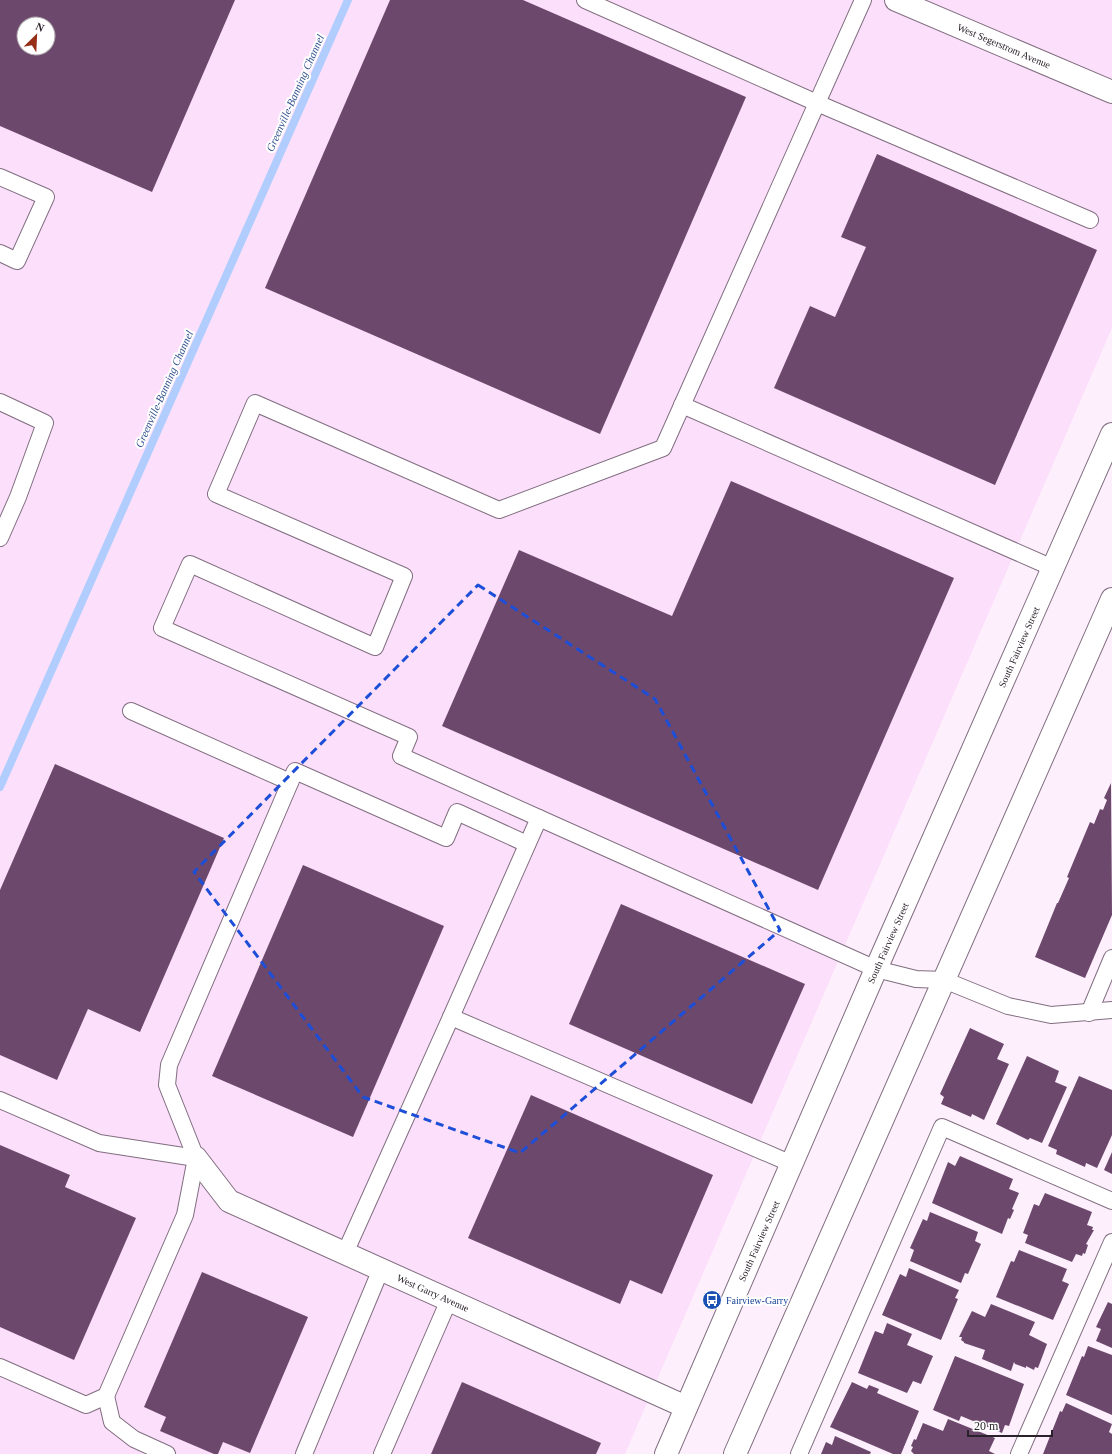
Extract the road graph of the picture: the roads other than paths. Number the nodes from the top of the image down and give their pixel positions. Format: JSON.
{"nodes":[{"id":1,"x":585,"y":0,"type":"edge"},
{"id":2,"x":863,"y":0,"type":"edge"},
{"id":3,"x":896,"y":0,"type":"edge"},
{"id":4,"x":1112,"y":92,"type":"edge"},
{"id":5,"x":817,"y":103,"type":"junction"},
{"id":6,"x":0,"y":177,"type":"edge"},
{"id":7,"x":1090,"y":220,"type":"dead end"},
{"id":8,"x":0,"y":253,"type":"edge"},
{"id":9,"x":0,"y":402,"type":"edge"},
{"id":10,"x":682,"y":405,"type":"junction"},
{"id":11,"x":1112,"y":434,"type":"edge"},
{"id":12,"x":0,"y":538,"type":"edge"},
{"id":13,"x":1053,"y":568,"type":"junction"},
{"id":14,"x":1112,"y":599,"type":"edge"},
{"id":15,"x":131,"y":712,"type":"dead end"},
{"id":16,"x":290,"y":782,"type":"junction"},
{"id":17,"x":539,"y":818,"type":"junction"},
{"id":18,"x":527,"y":844,"type":"junction"},
{"id":19,"x":1112,"y":958,"type":"edge"},
{"id":20,"x":876,"y":969,"type":"junction"},
{"id":21,"x":944,"y":980,"type":"junction"},
{"id":22,"x":1112,"y":1010,"type":"edge"},
{"id":23,"x":1089,"y":1013,"type":"junction"},
{"id":24,"x":450,"y":1017,"type":"junction"},
{"id":25,"x":0,"y":1100,"type":"edge"},
{"id":26,"x":196,"y":1158,"type":"junction"},
{"id":27,"x":792,"y":1164,"type":"junction"},
{"id":28,"x":1112,"y":1201,"type":"edge"},
{"id":29,"x":1112,"y":1242,"type":"edge"},
{"id":30,"x":345,"y":1254,"type":"junction"},
{"id":31,"x":381,"y":1269,"type":"junction"},
{"id":32,"x":449,"y":1300,"type":"junction"},
{"id":33,"x":0,"y":1367,"type":"edge"},
{"id":34,"x":106,"y":1396,"type":"junction"},
{"id":35,"x":686,"y":1407,"type":"junction"},
{"id":36,"x":167,"y":1454,"type":"edge"},
{"id":37,"x":304,"y":1454,"type":"edge"},
{"id":38,"x":382,"y":1454,"type":"edge"},
{"id":39,"x":666,"y":1454,"type":"edge"},
{"id":40,"x":735,"y":1454,"type":"edge"},
{"id":41,"x":799,"y":1454,"type":"edge"},
{"id":42,"x":1019,"y":1454,"type":"edge"}],
"edges":[{"from":1,"to":5,"type":"lane"},
{"from":2,"to":5,"type":"lane"},
{"from":3,"to":4,"type":"main road","name":"West Segerstrom Avenue"},
{"from":5,"to":7,"type":"lane"},
{"from":5,"to":10,"type":"lane"},
{"from":6,"to":8,"type":"lane"},
{"from":9,"to":12,"type":"lane"},
{"from":10,"to":13,"type":"lane"},
{"from":10,"to":17,"type":"lane"},
{"from":11,"to":13,"type":"main road","name":"South Fairview Street"},
{"from":13,"to":20,"type":"main road","name":"South Fairview Street"},
{"from":14,"to":21,"type":"main road"},
{"from":15,"to":16,"type":"lane"},
{"from":16,"to":18,"type":"lane"},
{"from":16,"to":26,"type":"lane"},
{"from":17,"to":18,"type":"lane"},
{"from":17,"to":20,"type":"lane"},
{"from":18,"to":24,"type":"lane"},
{"from":19,"to":23,"type":"lane"},
{"from":20,"to":21,"type":"lane"},
{"from":20,"to":27,"type":"main road","name":"South Fairview Street"},
{"from":21,"to":23,"type":"lane"},
{"from":21,"to":40,"type":"main road"},
{"from":22,"to":23,"type":"lane"},
{"from":24,"to":27,"type":"lane"},
{"from":24,"to":30,"type":"lane"},
{"from":25,"to":26,"type":"lane"},
{"from":26,"to":30,"type":"main road","name":"West Garry Avenue"},
{"from":26,"to":34,"type":"lane"},
{"from":27,"to":35,"type":"main road","name":"South Fairview Street"},
{"from":28,"to":41,"type":"lane"},
{"from":29,"to":42,"type":"lane"},
{"from":30,"to":31,"type":"main road","name":"West Garry Avenue"},
{"from":31,"to":32,"type":"main road","name":"West Garry Avenue"},
{"from":31,"to":37,"type":"lane"},
{"from":32,"to":35,"type":"main road","name":"West Garry Avenue"},
{"from":32,"to":38,"type":"lane"},
{"from":33,"to":34,"type":"lane"},
{"from":34,"to":36,"type":"lane"},
{"from":35,"to":39,"type":"main road","name":"South Fairview Street"}]}
